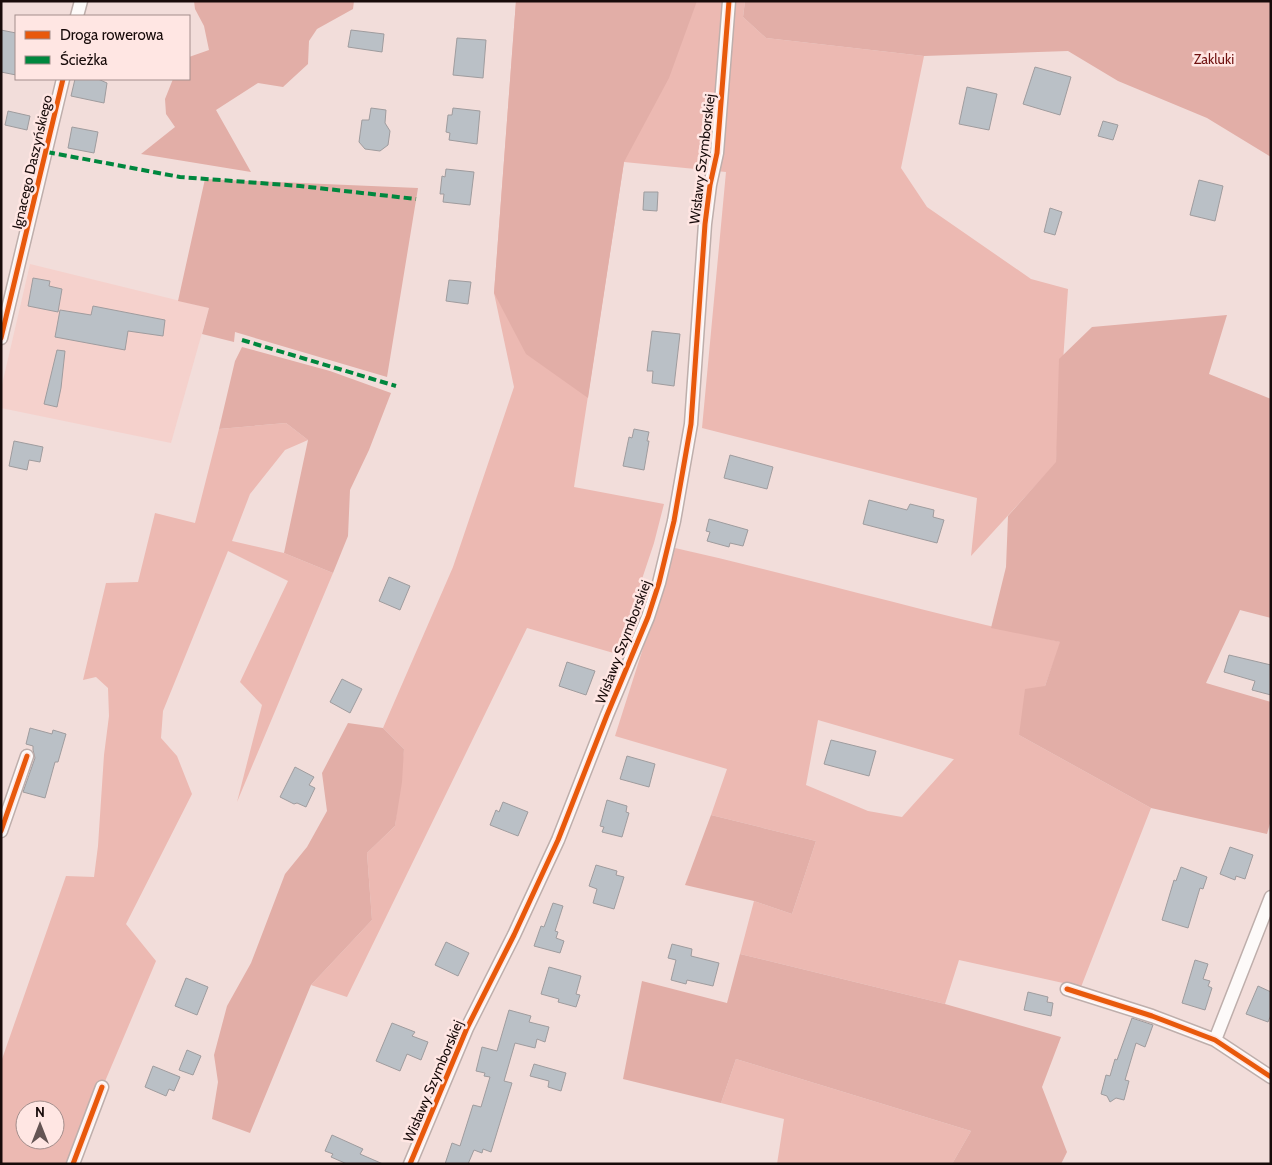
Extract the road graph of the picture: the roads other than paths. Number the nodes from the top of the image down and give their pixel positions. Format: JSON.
{"nodes":[{"id":1,"x":81,"y":1,"type":"edge"},
{"id":2,"x":728,"y":1,"type":"edge"},
{"id":3,"x":77,"y":15,"type":"edge"},
{"id":4,"x":63,"y":80,"type":"edge"},
{"id":5,"x":1,"y":338,"type":"edge"},
{"id":6,"x":27,"y":756,"type":"dead end"},
{"id":7,"x":1,"y":831,"type":"edge"},
{"id":8,"x":1271,"y":897,"type":"edge"},
{"id":9,"x":1067,"y":989,"type":"dead end"},
{"id":10,"x":1215,"y":1040,"type":"junction"},
{"id":11,"x":1271,"y":1077,"type":"edge"},
{"id":12,"x":102,"y":1087,"type":"dead end"},
{"id":13,"x":73,"y":1164,"type":"edge"},
{"id":14,"x":410,"y":1164,"type":"edge"}],
"edges":[{"from":1,"to":3,"type":"street"},
{"from":2,"to":14,"type":"street","name":"Wisławy Szymborskiej"},
{"from":4,"to":5,"type":"street","name":"Ignacego Daszyńskiego"},
{"from":6,"to":7,"type":"street"},
{"from":8,"to":10,"type":"street"},
{"from":9,"to":10,"type":"street"},
{"from":10,"to":11,"type":"street"},
{"from":12,"to":13,"type":"street"}]}
